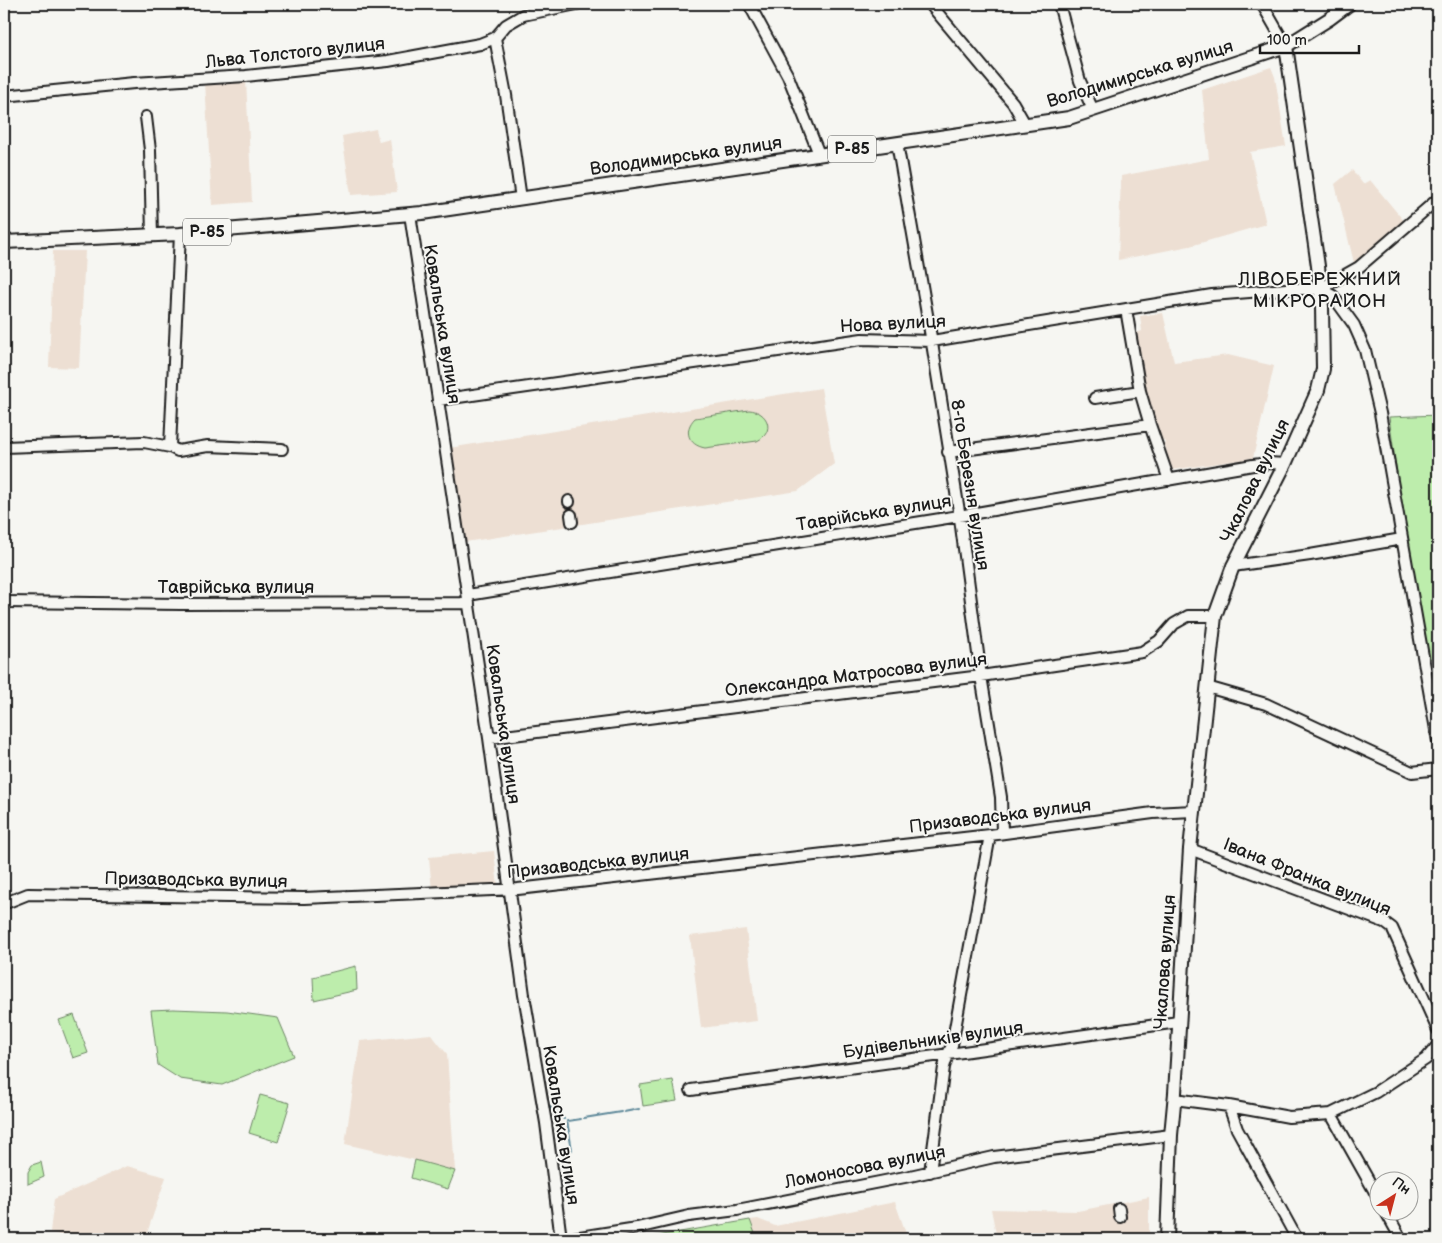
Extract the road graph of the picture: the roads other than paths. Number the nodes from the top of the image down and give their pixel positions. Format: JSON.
{"nodes":[{"id":1,"x":577,"y":4,"type":"edge"},
{"id":2,"x":749,"y":4,"type":"edge"},
{"id":3,"x":930,"y":4,"type":"edge"},
{"id":4,"x":1059,"y":4,"type":"edge"},
{"id":5,"x":1262,"y":4,"type":"edge"},
{"id":6,"x":1350,"y":4,"type":"edge"},
{"id":7,"x":495,"y":38,"type":"junction"},
{"id":8,"x":1286,"y":46,"type":"junction"},
{"id":9,"x":4,"y":96,"type":"edge"},
{"id":10,"x":1093,"y":110,"type":"junction"},
{"id":11,"x":146,"y":118,"type":"dead end"},
{"id":12,"x":1026,"y":124,"type":"junction"},
{"id":13,"x":897,"y":142,"type":"junction"},
{"id":14,"x":819,"y":154,"type":"junction"},
{"id":15,"x":521,"y":199,"type":"junction"},
{"id":16,"x":1438,"y":199,"type":"edge"},
{"id":17,"x":410,"y":214,"type":"junction"},
{"id":18,"x":180,"y":234,"type":"junction"},
{"id":19,"x":152,"y":236,"type":"junction"},
{"id":20,"x":4,"y":242,"type":"edge"},
{"id":21,"x":1320,"y":290,"type":"junction"},
{"id":22,"x":1126,"y":309,"type":"junction"},
{"id":23,"x":932,"y":340,"type":"junction"},
{"id":24,"x":1140,"y":391,"type":"junction"},
{"id":25,"x":1095,"y":398,"type":"dead end"},
{"id":26,"x":438,"y":400,"type":"junction"},
{"id":27,"x":1150,"y":425,"type":"junction"},
{"id":28,"x":4,"y":447,"type":"edge"},
{"id":29,"x":170,"y":448,"type":"junction"},
{"id":30,"x":282,"y":449,"type":"dead end"},
{"id":31,"x":948,"y":452,"type":"junction"},
{"id":32,"x":1285,"y":464,"type":"junction"},
{"id":33,"x":1169,"y":480,"type":"junction"},
{"id":34,"x":959,"y":516,"type":"junction"},
{"id":35,"x":1402,"y":539,"type":"junction"},
{"id":36,"x":1233,"y":566,"type":"junction"},
{"id":37,"x":468,"y":599,"type":"junction"},
{"id":38,"x":4,"y":602,"type":"edge"},
{"id":39,"x":1215,"y":616,"type":"junction"},
{"id":40,"x":981,"y":676,"type":"junction"},
{"id":41,"x":1207,"y":688,"type":"junction"},
{"id":42,"x":489,"y":738,"type":"junction"},
{"id":43,"x":1438,"y":740,"type":"edge"},
{"id":44,"x":1438,"y":769,"type":"edge"},
{"id":45,"x":1193,"y":811,"type":"junction"},
{"id":46,"x":1002,"y":832,"type":"junction"},
{"id":47,"x":990,"y":835,"type":"junction"},
{"id":48,"x":1190,"y":849,"type":"junction"},
{"id":49,"x":510,"y":890,"type":"junction"},
{"id":50,"x":4,"y":902,"type":"edge"},
{"id":51,"x":1178,"y":1022,"type":"junction"},
{"id":52,"x":1438,"y":1030,"type":"edge"},
{"id":53,"x":1437,"y":1049,"type":"edge"},
{"id":54,"x":948,"y":1054,"type":"junction"},
{"id":55,"x":692,"y":1090,"type":"dead end"},
{"id":56,"x":1174,"y":1099,"type":"junction"},
{"id":57,"x":1229,"y":1106,"type":"junction"},
{"id":58,"x":1332,"y":1114,"type":"junction"},
{"id":59,"x":1171,"y":1135,"type":"junction"},
{"id":60,"x":930,"y":1172,"type":"junction"},
{"id":61,"x":1370,"y":1184,"type":"edge"},
{"id":62,"x":1390,"y":1220,"type":"edge"},
{"id":63,"x":561,"y":1239,"type":"edge"},
{"id":64,"x":567,"y":1239,"type":"edge"},
{"id":65,"x":1167,"y":1239,"type":"edge"},
{"id":66,"x":1297,"y":1239,"type":"edge"},
{"id":67,"x":1401,"y":1239,"type":"edge"}],
"edges":[{"from":1,"to":7,"type":"street","name":"Льва Толстого вулиця"},
{"from":2,"to":14,"type":"street"},
{"from":3,"to":12,"type":"street"},
{"from":4,"to":10,"type":"street"},
{"from":5,"to":8,"type":"street"},
{"from":6,"to":8,"type":"main road","name":"Володимирська вулиця","number":"Р-85"},
{"from":7,"to":9,"type":"street","name":"Льва Толстого вулиця"},
{"from":7,"to":15,"type":"street"},
{"from":8,"to":10,"type":"main road","name":"Володимирська вулиця","number":"Р-85"},
{"from":8,"to":21,"type":"main road","name":"Чкалова вулиця"},
{"from":10,"to":12,"type":"main road","name":"Володимирська вулиця","number":"Р-85"},
{"from":11,"to":19,"type":"street"},
{"from":12,"to":13,"type":"main road","name":"Володимирська вулиця","number":"Р-85"},
{"from":13,"to":14,"type":"main road","name":"Володимирська вулиця","number":"Р-85"},
{"from":13,"to":23,"type":"street","name":"8-го Березня вулиця"},
{"from":14,"to":15,"type":"main road","name":"Володимирська вулиця","number":"Р-85"},
{"from":15,"to":17,"type":"main road","name":"Володимирська вулиця","number":"Р-85"},
{"from":16,"to":21,"type":"street"},
{"from":17,"to":18,"type":"main road","name":"Володимирська вулиця","number":"Р-85"},
{"from":17,"to":26,"type":"street","name":"Ковальська вулиця"},
{"from":18,"to":19,"type":"main road","name":"Володимирська вулиця","number":"Р-85"},
{"from":18,"to":29,"type":"street"},
{"from":19,"to":20,"type":"main road","name":"Володимирська вулиця","number":"Р-85"},
{"from":21,"to":22,"type":"street","name":"Нова вулиця"},
{"from":21,"to":32,"type":"main road","name":"Чкалова вулиця"},
{"from":21,"to":35,"type":"street"},
{"from":22,"to":23,"type":"street","name":"Нова вулиця"},
{"from":22,"to":24,"type":"street"},
{"from":23,"to":26,"type":"street","name":"Нова вулиця"},
{"from":23,"to":31,"type":"street","name":"8-го Березня вулиця"},
{"from":24,"to":25,"type":"street"},
{"from":24,"to":27,"type":"street"},
{"from":26,"to":37,"type":"street","name":"Ковальська вулиця"},
{"from":27,"to":31,"type":"street"},
{"from":27,"to":33,"type":"street"},
{"from":28,"to":29,"type":"street"},
{"from":29,"to":30,"type":"street"},
{"from":31,"to":34,"type":"street","name":"8-го Березня вулиця"},
{"from":32,"to":33,"type":"street","name":"Таврійська вулиця"},
{"from":32,"to":36,"type":"main road","name":"Чкалова вулиця"},
{"from":33,"to":34,"type":"street","name":"Таврійська вулиця"},
{"from":34,"to":37,"type":"street","name":"Таврійська вулиця"},
{"from":34,"to":40,"type":"street","name":"8-го Березня вулиця"},
{"from":35,"to":36,"type":"street"},
{"from":35,"to":43,"type":"street"},
{"from":36,"to":39,"type":"main road","name":"Чкалова вулиця"},
{"from":37,"to":38,"type":"street","name":"Таврійська вулиця"},
{"from":37,"to":42,"type":"street","name":"Ковальська вулиця"},
{"from":39,"to":40,"type":"street","name":"Олександра Матросова вулиця"},
{"from":39,"to":41,"type":"main road","name":"Чкалова вулиця"},
{"from":40,"to":42,"type":"street","name":"Олександра Матросова вулиця"},
{"from":40,"to":46,"type":"street","name":"8-го Березня вулиця"},
{"from":41,"to":44,"type":"street"},
{"from":41,"to":45,"type":"main road","name":"Чкалова вулиця"},
{"from":42,"to":49,"type":"street","name":"Ковальська вулиця"},
{"from":45,"to":46,"type":"street","name":"Призаводська вулиця"},
{"from":45,"to":48,"type":"main road","name":"Чкалова вулиця"},
{"from":46,"to":47,"type":"street","name":"Призаводська вулиця"},
{"from":47,"to":49,"type":"street","name":"Призаводська вулиця"},
{"from":47,"to":54,"type":"street"},
{"from":48,"to":51,"type":"main road","name":"Чкалова вулиця"},
{"from":48,"to":52,"type":"street","name":"Івана Франка вулиця"},
{"from":49,"to":50,"type":"street","name":"Призаводська вулиця"},
{"from":49,"to":63,"type":"street","name":"Ковальська вулиця"},
{"from":51,"to":54,"type":"street","name":"Будівельників вулиця"},
{"from":51,"to":56,"type":"main road","name":"Чкалова вулиця"},
{"from":53,"to":58,"type":"street"},
{"from":54,"to":55,"type":"street","name":"Будівельників вулиця"},
{"from":54,"to":60,"type":"street"},
{"from":56,"to":57,"type":"street"},
{"from":56,"to":59,"type":"main road","name":"Чкалова вулиця"},
{"from":57,"to":58,"type":"street"},
{"from":57,"to":66,"type":"street"},
{"from":58,"to":61,"type":"street"},
{"from":59,"to":60,"type":"street","name":"Ломоносова вулиця"},
{"from":59,"to":65,"type":"main road","name":"Чкалова вулиця"},
{"from":60,"to":64,"type":"street","name":"Ломоносова вулиця"},
{"from":62,"to":67,"type":"street"}]}
